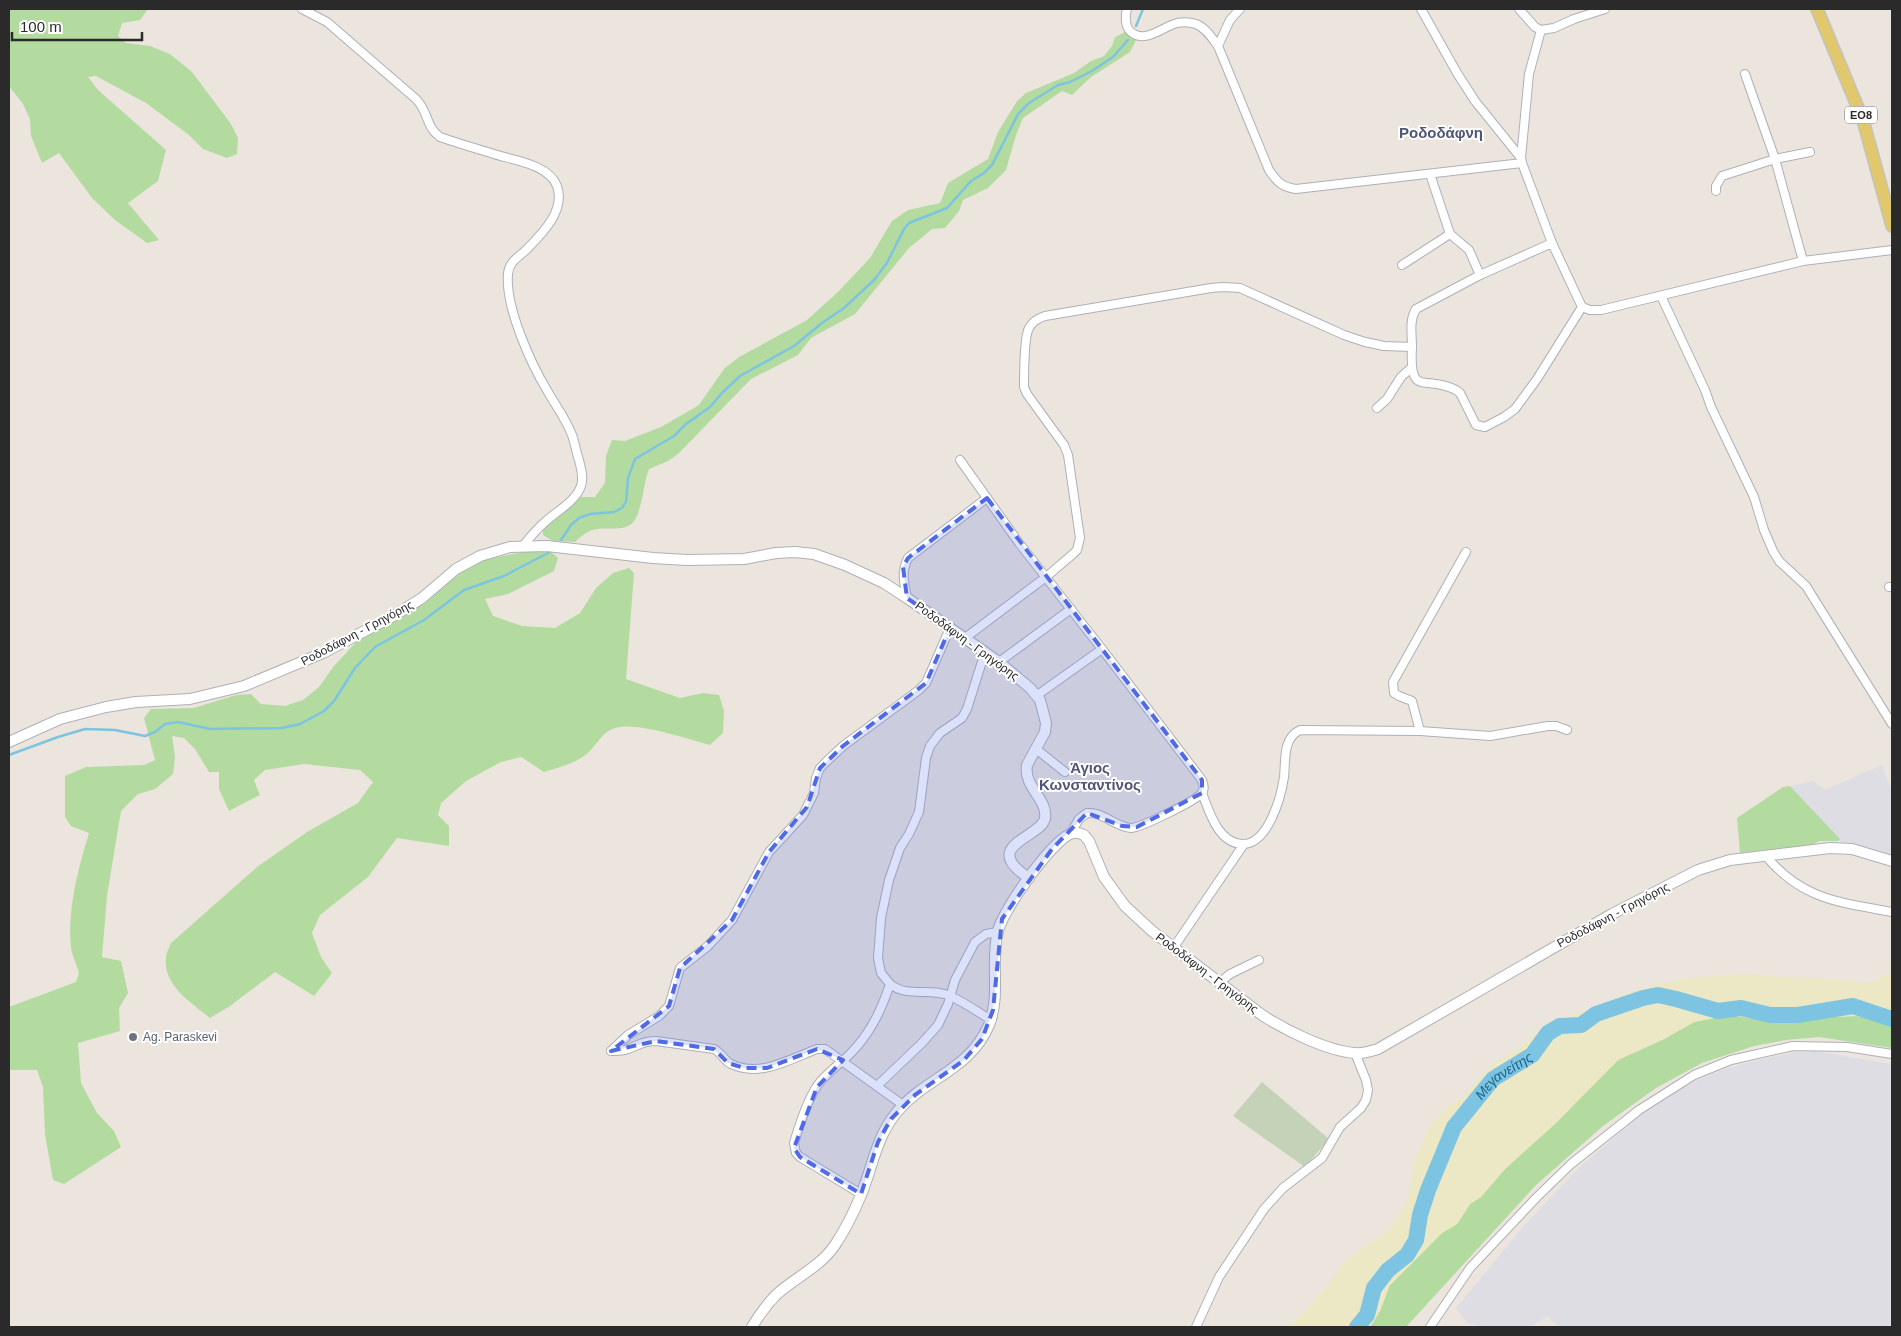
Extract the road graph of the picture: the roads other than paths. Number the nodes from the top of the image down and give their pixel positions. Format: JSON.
{"nodes":[{"id":1,"x":302,"y":9,"type":"edge"},
{"id":2,"x":1127,"y":9,"type":"edge"},
{"id":3,"x":1239,"y":9,"type":"edge"},
{"id":4,"x":1421,"y":9,"type":"edge"},
{"id":5,"x":1519,"y":9,"type":"edge"},
{"id":6,"x":1605,"y":9,"type":"edge"},
{"id":7,"x":1817,"y":9,"type":"edge"},
{"id":8,"x":1588,"y":12,"type":"edge"},
{"id":9,"x":1541,"y":30,"type":"junction"},
{"id":10,"x":1218,"y":46,"type":"junction"},
{"id":11,"x":1745,"y":74,"type":"dead end"},
{"id":12,"x":1810,"y":152,"type":"dead end"},
{"id":13,"x":1775,"y":159,"type":"junction"},
{"id":14,"x":1521,"y":161,"type":"junction"},
{"id":15,"x":1430,"y":174,"type":"junction"},
{"id":16,"x":1716,"y":192,"type":"dead end"},
{"id":17,"x":1892,"y":226,"type":"edge"},
{"id":18,"x":1450,"y":234,"type":"junction"},
{"id":19,"x":1552,"y":243,"type":"junction"},
{"id":20,"x":1892,"y":250,"type":"edge"},
{"id":21,"x":1803,"y":260,"type":"junction"},
{"id":22,"x":1402,"y":265,"type":"dead end"},
{"id":23,"x":1480,"y":275,"type":"junction"},
{"id":24,"x":1660,"y":296,"type":"junction"},
{"id":25,"x":1582,"y":307,"type":"junction"},
{"id":26,"x":1412,"y":347,"type":"junction"},
{"id":27,"x":1411,"y":368,"type":"junction"},
{"id":28,"x":1378,"y":408,"type":"dead end"},
{"id":29,"x":960,"y":460,"type":"dead end"},
{"id":30,"x":986,"y":498,"type":"junction"},
{"id":31,"x":523,"y":546,"type":"junction"},
{"id":32,"x":1466,"y":552,"type":"dead end"},
{"id":33,"x":1046,"y":577,"type":"junction"},
{"id":34,"x":907,"y":598,"type":"junction"},
{"id":35,"x":1071,"y":609,"type":"junction"},
{"id":36,"x":950,"y":628,"type":"junction"},
{"id":37,"x":965,"y":638,"type":"junction"},
{"id":38,"x":1102,"y":649,"type":"junction"},
{"id":39,"x":985,"y":652,"type":"junction"},
{"id":40,"x":999,"y":662,"type":"junction"},
{"id":41,"x":1036,"y":696,"type":"junction"},
{"id":42,"x":1892,"y":724,"type":"edge"},
{"id":43,"x":1420,"y":730,"type":"junction"},
{"id":44,"x":1567,"y":730,"type":"dead end"},
{"id":45,"x":9,"y":742,"type":"edge"},
{"id":46,"x":1036,"y":748,"type":"junction"},
{"id":47,"x":1065,"y":772,"type":"dead end"},
{"id":48,"x":1202,"y":793,"type":"junction"},
{"id":49,"x":1071,"y":833,"type":"junction"},
{"id":50,"x":1244,"y":844,"type":"junction"},
{"id":51,"x":1765,"y":856,"type":"junction"},
{"id":52,"x":1892,"y":861,"type":"edge"},
{"id":53,"x":1029,"y":878,"type":"junction"},
{"id":54,"x":1892,"y":912,"type":"edge"},
{"id":55,"x":998,"y":932,"type":"junction"},
{"id":56,"x":1174,"y":947,"type":"junction"},
{"id":57,"x":1259,"y":960,"type":"dead end"},
{"id":58,"x":1219,"y":983,"type":"junction"},
{"id":59,"x":890,"y":984,"type":"junction"},
{"id":60,"x":950,"y":995,"type":"junction"},
{"id":61,"x":990,"y":1020,"type":"junction"},
{"id":62,"x":1355,"y":1053,"type":"junction"},
{"id":63,"x":1892,"y":1054,"type":"edge"},
{"id":64,"x":842,"y":1061,"type":"junction"},
{"id":65,"x":877,"y":1086,"type":"junction"},
{"id":66,"x":903,"y":1105,"type":"junction"},
{"id":67,"x":861,"y":1194,"type":"junction"},
{"id":68,"x":752,"y":1327,"type":"edge"},
{"id":69,"x":1196,"y":1327,"type":"edge"},
{"id":70,"x":1430,"y":1327,"type":"edge"}],
"edges":[{"from":1,"to":31,"type":"street"},
{"from":2,"to":10,"type":"street"},
{"from":3,"to":10,"type":"street"},
{"from":4,"to":14,"type":"street"},
{"from":5,"to":9,"type":"street"},
{"from":6,"to":8,"type":"street"},
{"from":7,"to":17,"type":"main road","number":"ΕΟ8"},
{"from":8,"to":9,"type":"street"},
{"from":9,"to":14,"type":"street"},
{"from":10,"to":15,"type":"street"},
{"from":11,"to":13,"type":"street"},
{"from":12,"to":13,"type":"street"},
{"from":13,"to":16,"type":"street"},
{"from":13,"to":21,"type":"street"},
{"from":14,"to":15,"type":"street"},
{"from":14,"to":19,"type":"street"},
{"from":15,"to":18,"type":"street"},
{"from":18,"to":22,"type":"street"},
{"from":18,"to":23,"type":"street"},
{"from":19,"to":23,"type":"street"},
{"from":19,"to":25,"type":"street"},
{"from":20,"to":21,"type":"street"},
{"from":21,"to":24,"type":"street"},
{"from":23,"to":26,"type":"street"},
{"from":24,"to":25,"type":"street"},
{"from":24,"to":42,"type":"street"},
{"from":25,"to":27,"type":"street"},
{"from":26,"to":27,"type":"street"},
{"from":26,"to":33,"type":"street"},
{"from":27,"to":28,"type":"street"},
{"from":29,"to":30,"type":"street"},
{"from":30,"to":33,"type":"street"},
{"from":30,"to":34,"type":"street"},
{"from":31,"to":34,"type":"main road","name":"Ροδοδάφνη - Γρηγόρης"},
{"from":31,"to":45,"type":"main road","name":"Ροδοδάφνη - Γρηγόρης"},
{"from":32,"to":43,"type":"street"},
{"from":33,"to":35,"type":"street"},
{"from":33,"to":37,"type":"street"},
{"from":34,"to":36,"type":"main road","name":"Ροδοδάφνη - Γρηγόρης"},
{"from":35,"to":38,"type":"street"},
{"from":35,"to":40,"type":"street"},
{"from":36,"to":37,"type":"main road","name":"Ροδοδάφνη - Γρηγόρης"},
{"from":36,"to":64,"type":"street"},
{"from":37,"to":39,"type":"main road","name":"Ροδοδάφνη - Γρηγόρης"},
{"from":38,"to":41,"type":"street"},
{"from":38,"to":48,"type":"street"},
{"from":39,"to":40,"type":"main road","name":"Ροδοδάφνη - Γρηγόρης"},
{"from":39,"to":59,"type":"street"},
{"from":40,"to":41,"type":"main road","name":"Ροδοδάφνη - Γρηγόρης"},
{"from":41,"to":46,"type":"main road","name":"Ροδοδάφνη - Γρηγόρης"},
{"from":43,"to":44,"type":"street"},
{"from":43,"to":50,"type":"street"},
{"from":46,"to":47,"type":"street"},
{"from":46,"to":53,"type":"main road","name":"Ροδοδάφνη - Γρηγόρης"},
{"from":48,"to":49,"type":"street"},
{"from":48,"to":50,"type":"street"},
{"from":49,"to":53,"type":"main road"},
{"from":49,"to":56,"type":"main road","name":"Ροδοδάφνη - Γρηγόρης"},
{"from":50,"to":56,"type":"street"},
{"from":51,"to":52,"type":"main road","name":"Ροδοδάφνη - Γρηγόρης"},
{"from":51,"to":54,"type":"street"},
{"from":51,"to":62,"type":"main road","name":"Ροδοδάφνη - Γρηγόρης"},
{"from":53,"to":55,"type":"main road"},
{"from":55,"to":60,"type":"street"},
{"from":55,"to":61,"type":"main road"},
{"from":56,"to":58,"type":"main road","name":"Ροδοδάφνη - Γρηγόρης"},
{"from":57,"to":58,"type":"street"},
{"from":58,"to":62,"type":"main road","name":"Ροδοδάφνη - Γρηγόρης"},
{"from":59,"to":60,"type":"street"},
{"from":59,"to":64,"type":"street"},
{"from":60,"to":61,"type":"street"},
{"from":60,"to":65,"type":"street"},
{"from":61,"to":66,"type":"main road"},
{"from":62,"to":69,"type":"street"},
{"from":63,"to":70,"type":"street"},
{"from":64,"to":65,"type":"street"},
{"from":64,"to":67,"type":"street"},
{"from":65,"to":66,"type":"street"},
{"from":66,"to":67,"type":"main road"},
{"from":67,"to":68,"type":"main road"}]}
